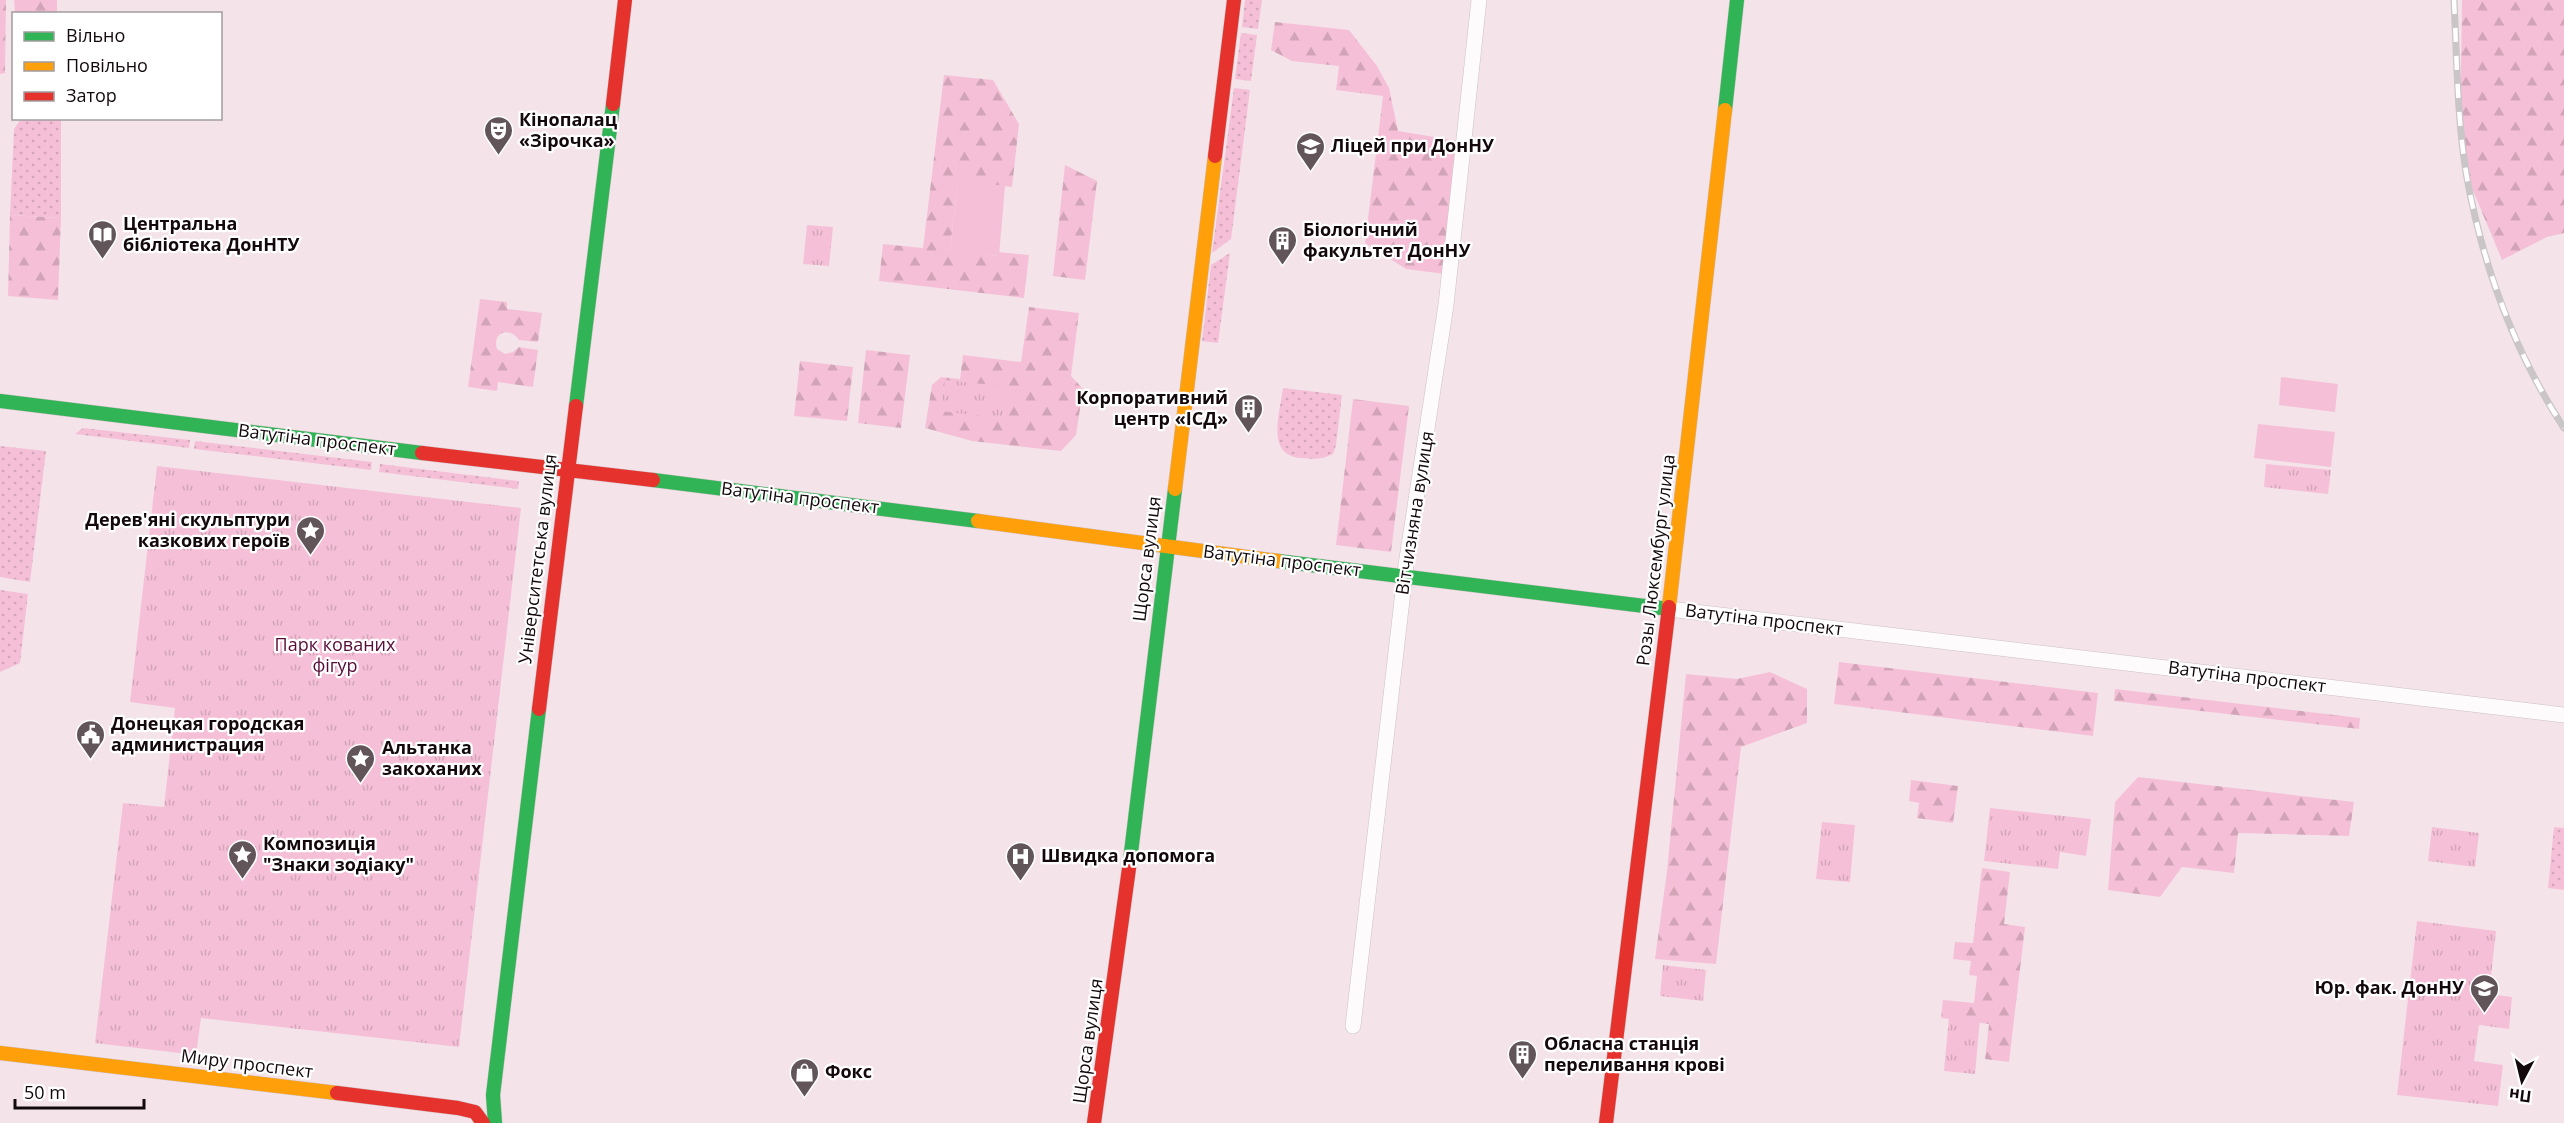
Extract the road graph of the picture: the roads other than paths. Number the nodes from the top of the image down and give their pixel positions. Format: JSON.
{"nodes":[{"id":1,"x":624,"y":0,"type":"edge"},
{"id":2,"x":1234,"y":0,"type":"edge"},
{"id":3,"x":1479,"y":0,"type":"edge"},
{"id":4,"x":1737,"y":0,"type":"edge"},
{"id":5,"x":0,"y":401,"type":"edge"},
{"id":6,"x":567,"y":471,"type":"junction"},
{"id":7,"x":1167,"y":546,"type":"junction"},
{"id":8,"x":1406,"y":576,"type":"junction"},
{"id":9,"x":1669,"y":609,"type":"junction"},
{"id":10,"x":2564,"y":715,"type":"edge"},
{"id":11,"x":1353,"y":1026,"type":"dead end"},
{"id":12,"x":0,"y":1053,"type":"edge"},
{"id":13,"x":418,"y":1103,"type":"junction"},
{"id":14,"x":430,"y":1116,"type":"dead end"},
{"id":15,"x":483,"y":1123,"type":"edge"},
{"id":16,"x":495,"y":1123,"type":"edge"},
{"id":17,"x":1094,"y":1123,"type":"edge"},
{"id":18,"x":1606,"y":1123,"type":"edge"}],
"edges":[{"from":1,"to":6,"type":"street","name":"Університетська вулиця"},
{"from":2,"to":7,"type":"street","name":"Щорса вулиця"},
{"from":3,"to":8,"type":"street","name":"Вітчизняна вулиця"},
{"from":4,"to":9,"type":"street","name":"Розы Люксембург улица"},
{"from":5,"to":6,"type":"street","name":"Ватутіна проспект"},
{"from":6,"to":7,"type":"street","name":"Ватутіна проспект"},
{"from":6,"to":16,"type":"street","name":"Університетська вулиця"},
{"from":7,"to":8,"type":"street","name":"Ватутіна проспект"},
{"from":7,"to":17,"type":"street","name":"Щорса вулиця"},
{"from":8,"to":9,"type":"street","name":"Ватутіна проспект"},
{"from":8,"to":11,"type":"street","name":"Вітчизняна вулиця"},
{"from":9,"to":10,"type":"street","name":"Ватутіна проспект"},
{"from":9,"to":18,"type":"street","name":"Розы Люксембург улица"},
{"from":12,"to":13,"type":"street","name":"Миру проспект"},
{"from":13,"to":14,"type":"street"},
{"from":13,"to":15,"type":"street","name":"Миру проспект"}]}
